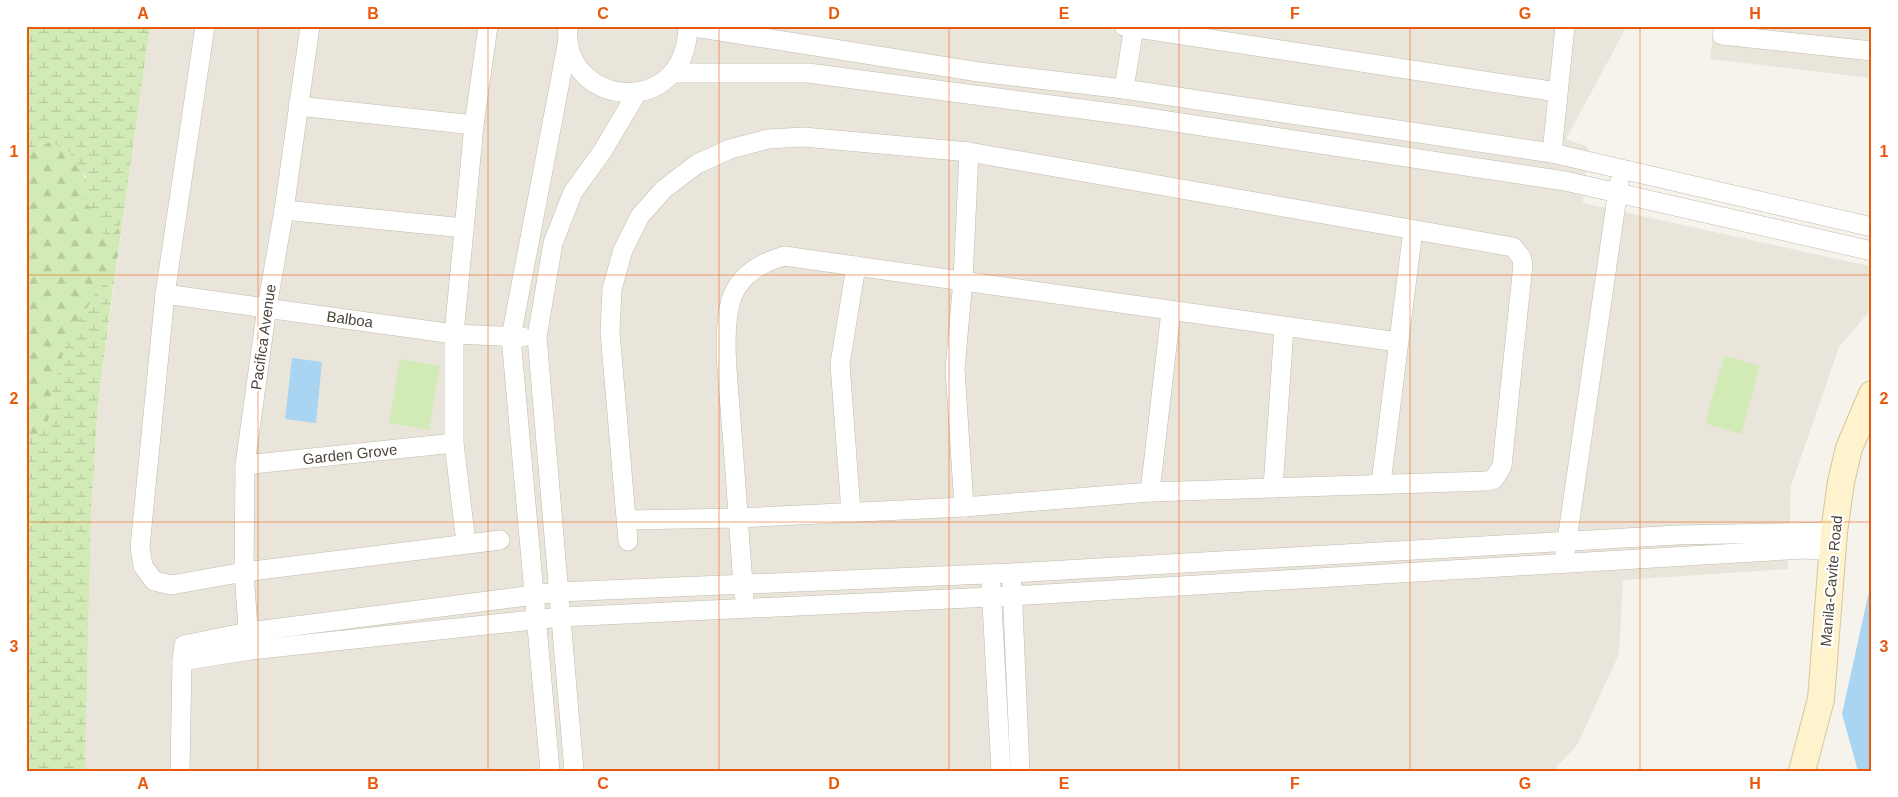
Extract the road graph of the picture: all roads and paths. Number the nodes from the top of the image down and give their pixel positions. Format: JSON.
{"nodes":[{"id":1,"x":205,"y":26,"type":"edge"},
{"id":2,"x":310,"y":26,"type":"edge"},
{"id":3,"x":488,"y":26,"type":"edge"},
{"id":4,"x":688,"y":26,"type":"edge"},
{"id":5,"x":1565,"y":26,"type":"edge"},
{"id":6,"x":1130,"y":27,"type":"edge"},
{"id":7,"x":568,"y":33,"type":"edge"},
{"id":8,"x":1722,"y":35,"type":"dead end"},
{"id":9,"x":1872,"y":51,"type":"edge"},
{"id":10,"x":979,"y":72,"type":"junction"},
{"id":11,"x":674,"y":73,"type":"junction"},
{"id":12,"x":1124,"y":89,"type":"junction"},
{"id":13,"x":1557,"y":92,"type":"junction"},
{"id":14,"x":637,"y":93,"type":"junction"},
{"id":15,"x":976,"y":94,"type":"junction"},
{"id":16,"x":298,"y":106,"type":"junction"},
{"id":17,"x":474,"y":125,"type":"junction"},
{"id":18,"x":969,"y":152,"type":"junction"},
{"id":19,"x":1552,"y":153,"type":"junction"},
{"id":20,"x":1623,"y":170,"type":"junction"},
{"id":21,"x":1616,"y":194,"type":"junction"},
{"id":22,"x":284,"y":210,"type":"junction"},
{"id":23,"x":1872,"y":227,"type":"edge"},
{"id":24,"x":464,"y":228,"type":"junction"},
{"id":25,"x":1413,"y":230,"type":"junction"},
{"id":26,"x":1872,"y":251,"type":"edge"},
{"id":27,"x":856,"y":266,"type":"junction"},
{"id":28,"x":963,"y":280,"type":"junction"},
{"id":29,"x":165,"y":294,"type":"junction"},
{"id":30,"x":267,"y":307,"type":"junction"},
{"id":31,"x":1171,"y":311,"type":"junction"},
{"id":32,"x":1284,"y":327,"type":"junction"},
{"id":33,"x":454,"y":334,"type":"junction"},
{"id":34,"x":537,"y":337,"type":"junction"},
{"id":35,"x":511,"y":338,"type":"junction"},
{"id":36,"x":1398,"y":342,"type":"junction"},
{"id":37,"x":1872,"y":394,"type":"edge"},
{"id":38,"x":454,"y":443,"type":"junction"},
{"id":39,"x":245,"y":465,"type":"junction"},
{"id":40,"x":1381,"y":483,"type":"junction"},
{"id":41,"x":1274,"y":488,"type":"junction"},
{"id":42,"x":1150,"y":492,"type":"junction"},
{"id":43,"x":964,"y":507,"type":"junction"},
{"id":44,"x":850,"y":512,"type":"junction"},
{"id":45,"x":738,"y":518,"type":"junction"},
{"id":46,"x":626,"y":520,"type":"junction"},
{"id":47,"x":500,"y":540,"type":"dead end"},
{"id":48,"x":628,"y":541,"type":"dead end"},
{"id":49,"x":1566,"y":542,"type":"junction"},
{"id":50,"x":1834,"y":542,"type":"junction"},
{"id":51,"x":466,"y":543,"type":"junction"},
{"id":52,"x":1564,"y":563,"type":"junction"},
{"id":53,"x":244,"y":572,"type":"junction"},
{"id":54,"x":1011,"y":573,"type":"junction"},
{"id":55,"x":990,"y":574,"type":"junction"},
{"id":56,"x":743,"y":584,"type":"junction"},
{"id":57,"x":558,"y":592,"type":"junction"},
{"id":58,"x":534,"y":595,"type":"junction"},
{"id":59,"x":1012,"y":596,"type":"junction"},
{"id":60,"x":992,"y":597,"type":"junction"},
{"id":61,"x":746,"y":608,"type":"junction"},
{"id":62,"x":561,"y":617,"type":"junction"},
{"id":63,"x":537,"y":620,"type":"junction"},
{"id":64,"x":248,"y":632,"type":"junction"},
{"id":65,"x":250,"y":650,"type":"junction"},
{"id":66,"x":182,"y":661,"type":"junction"},
{"id":67,"x":1806,"y":769,"type":"edge"},
{"id":68,"x":180,"y":771,"type":"edge"},
{"id":69,"x":550,"y":771,"type":"edge"},
{"id":70,"x":574,"y":771,"type":"edge"},
{"id":71,"x":1001,"y":771,"type":"edge"},
{"id":72,"x":1020,"y":771,"type":"edge"}],
"edges":[{"from":1,"to":29,"type":"street"},
{"from":2,"to":16,"type":"street","name":"Pacifica Avenue"},
{"from":3,"to":17,"type":"street"},
{"from":4,"to":10,"type":"street"},
{"from":4,"to":11,"type":"street"},
{"from":5,"to":13,"type":"street"},
{"from":6,"to":12,"type":"street"},
{"from":6,"to":13,"type":"street"},
{"from":7,"to":14,"type":"street"},
{"from":7,"to":35,"type":"street"},
{"from":8,"to":9,"type":"street"},
{"from":10,"to":12,"type":"street"},
{"from":10,"to":15,"type":"street"},
{"from":11,"to":14,"type":"street"},
{"from":11,"to":15,"type":"street"},
{"from":12,"to":19,"type":"street"},
{"from":13,"to":19,"type":"street"},
{"from":14,"to":34,"type":"street"},
{"from":15,"to":21,"type":"street"},
{"from":16,"to":17,"type":"street"},
{"from":16,"to":22,"type":"street","name":"Pacifica Avenue"},
{"from":17,"to":24,"type":"street"},
{"from":18,"to":25,"type":"street"},
{"from":18,"to":28,"type":"street"},
{"from":18,"to":46,"type":"street"},
{"from":19,"to":20,"type":"street"},
{"from":20,"to":21,"type":"street"},
{"from":20,"to":23,"type":"street"},
{"from":21,"to":26,"type":"street"},
{"from":21,"to":49,"type":"street"},
{"from":22,"to":24,"type":"street"},
{"from":22,"to":30,"type":"street","name":"Pacifica Avenue"},
{"from":24,"to":33,"type":"street"},
{"from":25,"to":36,"type":"street"},
{"from":25,"to":40,"type":"street"},
{"from":27,"to":28,"type":"street"},
{"from":27,"to":44,"type":"street"},
{"from":27,"to":45,"type":"street"},
{"from":28,"to":31,"type":"street"},
{"from":28,"to":43,"type":"street"},
{"from":29,"to":30,"type":"street","name":"Balboa"},
{"from":29,"to":53,"type":"street"},
{"from":30,"to":33,"type":"street","name":"Balboa"},
{"from":30,"to":39,"type":"street","name":"Pacifica Avenue"},
{"from":31,"to":32,"type":"street"},
{"from":31,"to":42,"type":"street"},
{"from":32,"to":36,"type":"street"},
{"from":32,"to":41,"type":"street"},
{"from":33,"to":35,"type":"street","name":"Balboa"},
{"from":33,"to":38,"type":"street"},
{"from":34,"to":35,"type":"street","name":"Balboa"},
{"from":34,"to":57,"type":"street"},
{"from":35,"to":58,"type":"street"},
{"from":36,"to":40,"type":"street"},
{"from":37,"to":50,"type":"main road","name":"Manila-Cavite Road"},
{"from":38,"to":39,"type":"street","name":"Garden Grove"},
{"from":38,"to":51,"type":"street"},
{"from":39,"to":53,"type":"street","name":"Pacifica Avenue"},
{"from":40,"to":41,"type":"street"},
{"from":41,"to":42,"type":"street"},
{"from":42,"to":43,"type":"street"},
{"from":43,"to":44,"type":"street"},
{"from":44,"to":45,"type":"street"},
{"from":45,"to":46,"type":"street"},
{"from":45,"to":56,"type":"street"},
{"from":46,"to":48,"type":"street"},
{"from":47,"to":51,"type":"street"},
{"from":49,"to":50,"type":"street"},
{"from":49,"to":52,"type":"street"},
{"from":49,"to":54,"type":"street"},
{"from":50,"to":52,"type":"street"},
{"from":50,"to":67,"type":"main road","name":"Manila-Cavite Road"},
{"from":51,"to":53,"type":"street"},
{"from":52,"to":59,"type":"street"},
{"from":53,"to":64,"type":"street","name":"Pacifica Avenue"},
{"from":54,"to":55,"type":"street"},
{"from":54,"to":59,"type":"street"},
{"from":55,"to":56,"type":"street"},
{"from":55,"to":60,"type":"street"},
{"from":56,"to":57,"type":"street"},
{"from":56,"to":61,"type":"street"},
{"from":57,"to":58,"type":"street"},
{"from":57,"to":62,"type":"street"},
{"from":58,"to":63,"type":"street"},
{"from":58,"to":64,"type":"street"},
{"from":59,"to":60,"type":"street"},
{"from":59,"to":72,"type":"street"},
{"from":60,"to":61,"type":"street"},
{"from":60,"to":71,"type":"street"},
{"from":61,"to":62,"type":"street"},
{"from":62,"to":63,"type":"street"},
{"from":62,"to":70,"type":"street"},
{"from":63,"to":65,"type":"street"},
{"from":63,"to":69,"type":"street"},
{"from":64,"to":65,"type":"street","name":"Pacifica Avenue"},
{"from":64,"to":66,"type":"street"},
{"from":65,"to":66,"type":"street"},
{"from":66,"to":68,"type":"street"}]}
